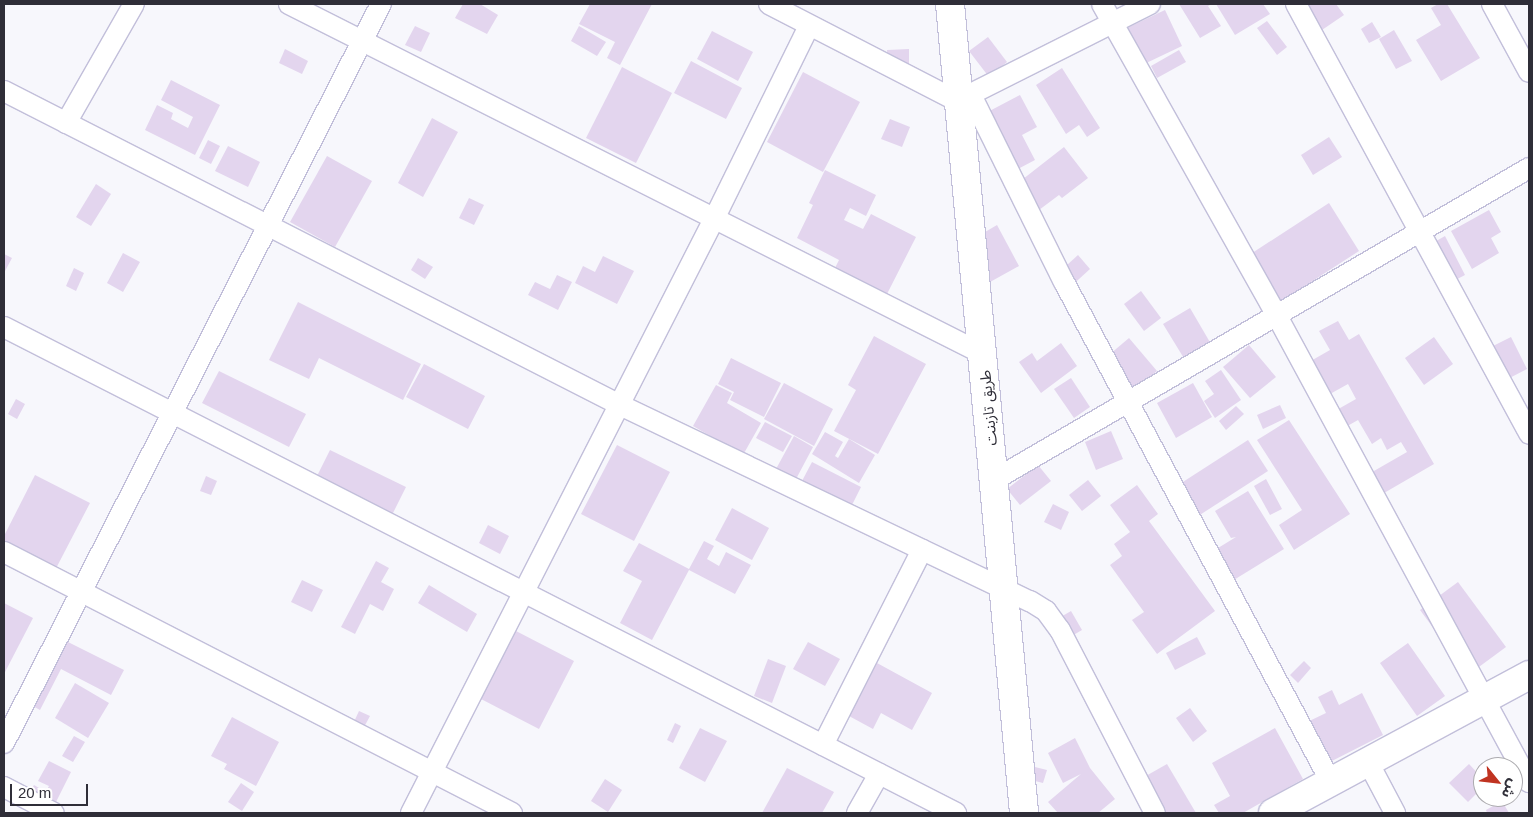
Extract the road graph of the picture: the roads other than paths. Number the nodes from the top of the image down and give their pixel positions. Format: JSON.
{"nodes":[{"id":1,"x":134,"y":4,"type":"edge"},
{"id":2,"x":289,"y":4,"type":"edge"},
{"id":3,"x":381,"y":4,"type":"edge"},
{"id":4,"x":769,"y":4,"type":"edge"},
{"id":5,"x":950,"y":4,"type":"edge"},
{"id":6,"x":1102,"y":4,"type":"edge"},
{"id":7,"x":1150,"y":4,"type":"edge"},
{"id":8,"x":1296,"y":4,"type":"edge"},
{"id":9,"x":1492,"y":4,"type":"edge"},
{"id":10,"x":1113,"y":25,"type":"junction"},
{"id":11,"x":808,"y":26,"type":"junction"},
{"id":12,"x":363,"y":39,"type":"junction"},
{"id":13,"x":1529,"y":72,"type":"edge"},
{"id":14,"x":4,"y":91,"type":"edge"},
{"id":15,"x":964,"y":98,"type":"junction"},
{"id":16,"x":66,"y":123,"type":"junction"},
{"id":17,"x":1529,"y":168,"type":"edge"},
{"id":18,"x":714,"y":219,"type":"junction"},
{"id":19,"x":267,"y":225,"type":"junction"},
{"id":20,"x":1420,"y":231,"type":"junction"},
{"id":21,"x":1277,"y":316,"type":"junction"},
{"id":22,"x":4,"y":327,"type":"edge"},
{"id":23,"x":983,"y":354,"type":"junction"},
{"id":24,"x":1129,"y":401,"type":"junction"},
{"id":25,"x":620,"y":405,"type":"junction"},
{"id":26,"x":172,"y":412,"type":"junction"},
{"id":27,"x":1529,"y":434,"type":"edge"},
{"id":28,"x":994,"y":480,"type":"junction"},
{"id":29,"x":922,"y":550,"type":"junction"},
{"id":30,"x":4,"y":552,"type":"edge"},
{"id":31,"x":1004,"y":590,"type":"junction"},
{"id":32,"x":82,"y":592,"type":"junction"},
{"id":33,"x":525,"y":593,"type":"junction"},
{"id":34,"x":1529,"y":676,"type":"edge"},
{"id":35,"x":1483,"y":699,"type":"junction"},
{"id":36,"x":4,"y":743,"type":"edge"},
{"id":37,"x":823,"y":745,"type":"junction"},
{"id":38,"x":1368,"y":762,"type":"junction"},
{"id":39,"x":431,"y":773,"type":"junction"},
{"id":40,"x":879,"y":774,"type":"junction"},
{"id":41,"x":1331,"y":782,"type":"junction"},
{"id":42,"x":1529,"y":782,"type":"edge"},
{"id":43,"x":4,"y":787,"type":"edge"},
{"id":44,"x":54,"y":813,"type":"edge"},
{"id":45,"x":410,"y":813,"type":"edge"},
{"id":46,"x":512,"y":813,"type":"edge"},
{"id":47,"x":857,"y":813,"type":"edge"},
{"id":48,"x":956,"y":813,"type":"edge"},
{"id":49,"x":1024,"y":813,"type":"edge"},
{"id":50,"x":1156,"y":813,"type":"edge"},
{"id":51,"x":1273,"y":813,"type":"edge"},
{"id":52,"x":1395,"y":813,"type":"edge"}],
"edges":[{"from":1,"to":16,"type":"street"},
{"from":2,"to":12,"type":"street"},
{"from":3,"to":12,"type":"street"},
{"from":4,"to":11,"type":"street"},
{"from":5,"to":15,"type":"street","name":"طريق تازبنت"},
{"from":6,"to":10,"type":"street"},
{"from":7,"to":10,"type":"street"},
{"from":8,"to":20,"type":"street"},
{"from":9,"to":13,"type":"street"},
{"from":10,"to":15,"type":"street"},
{"from":10,"to":21,"type":"street"},
{"from":11,"to":15,"type":"street"},
{"from":11,"to":18,"type":"street"},
{"from":12,"to":18,"type":"street"},
{"from":12,"to":19,"type":"street"},
{"from":14,"to":16,"type":"street"},
{"from":15,"to":23,"type":"street","name":"طريق تازبنت"},
{"from":15,"to":24,"type":"street"},
{"from":16,"to":19,"type":"street"},
{"from":17,"to":20,"type":"street"},
{"from":18,"to":23,"type":"street"},
{"from":18,"to":25,"type":"street"},
{"from":19,"to":25,"type":"street"},
{"from":19,"to":26,"type":"street"},
{"from":20,"to":21,"type":"street"},
{"from":20,"to":27,"type":"street"},
{"from":21,"to":24,"type":"street"},
{"from":21,"to":35,"type":"street"},
{"from":22,"to":26,"type":"street"},
{"from":23,"to":28,"type":"street","name":"طريق تازبنت"},
{"from":24,"to":28,"type":"street"},
{"from":24,"to":41,"type":"street"},
{"from":25,"to":29,"type":"street"},
{"from":25,"to":33,"type":"street"},
{"from":26,"to":32,"type":"street"},
{"from":26,"to":33,"type":"street"},
{"from":28,"to":31,"type":"street","name":"طريق تازبنت"},
{"from":29,"to":31,"type":"street"},
{"from":29,"to":37,"type":"street"},
{"from":30,"to":32,"type":"street"},
{"from":31,"to":49,"type":"street","name":"طريق تازبنت"},
{"from":31,"to":50,"type":"street"},
{"from":32,"to":36,"type":"street"},
{"from":32,"to":39,"type":"street"},
{"from":33,"to":37,"type":"street"},
{"from":33,"to":39,"type":"street"},
{"from":34,"to":35,"type":"street"},
{"from":35,"to":38,"type":"street"},
{"from":35,"to":42,"type":"street"},
{"from":37,"to":40,"type":"street"},
{"from":38,"to":41,"type":"street"},
{"from":38,"to":52,"type":"street"},
{"from":39,"to":45,"type":"street"},
{"from":39,"to":46,"type":"street"},
{"from":40,"to":47,"type":"street"},
{"from":40,"to":48,"type":"street"},
{"from":41,"to":51,"type":"street"},
{"from":43,"to":44,"type":"street"}]}
